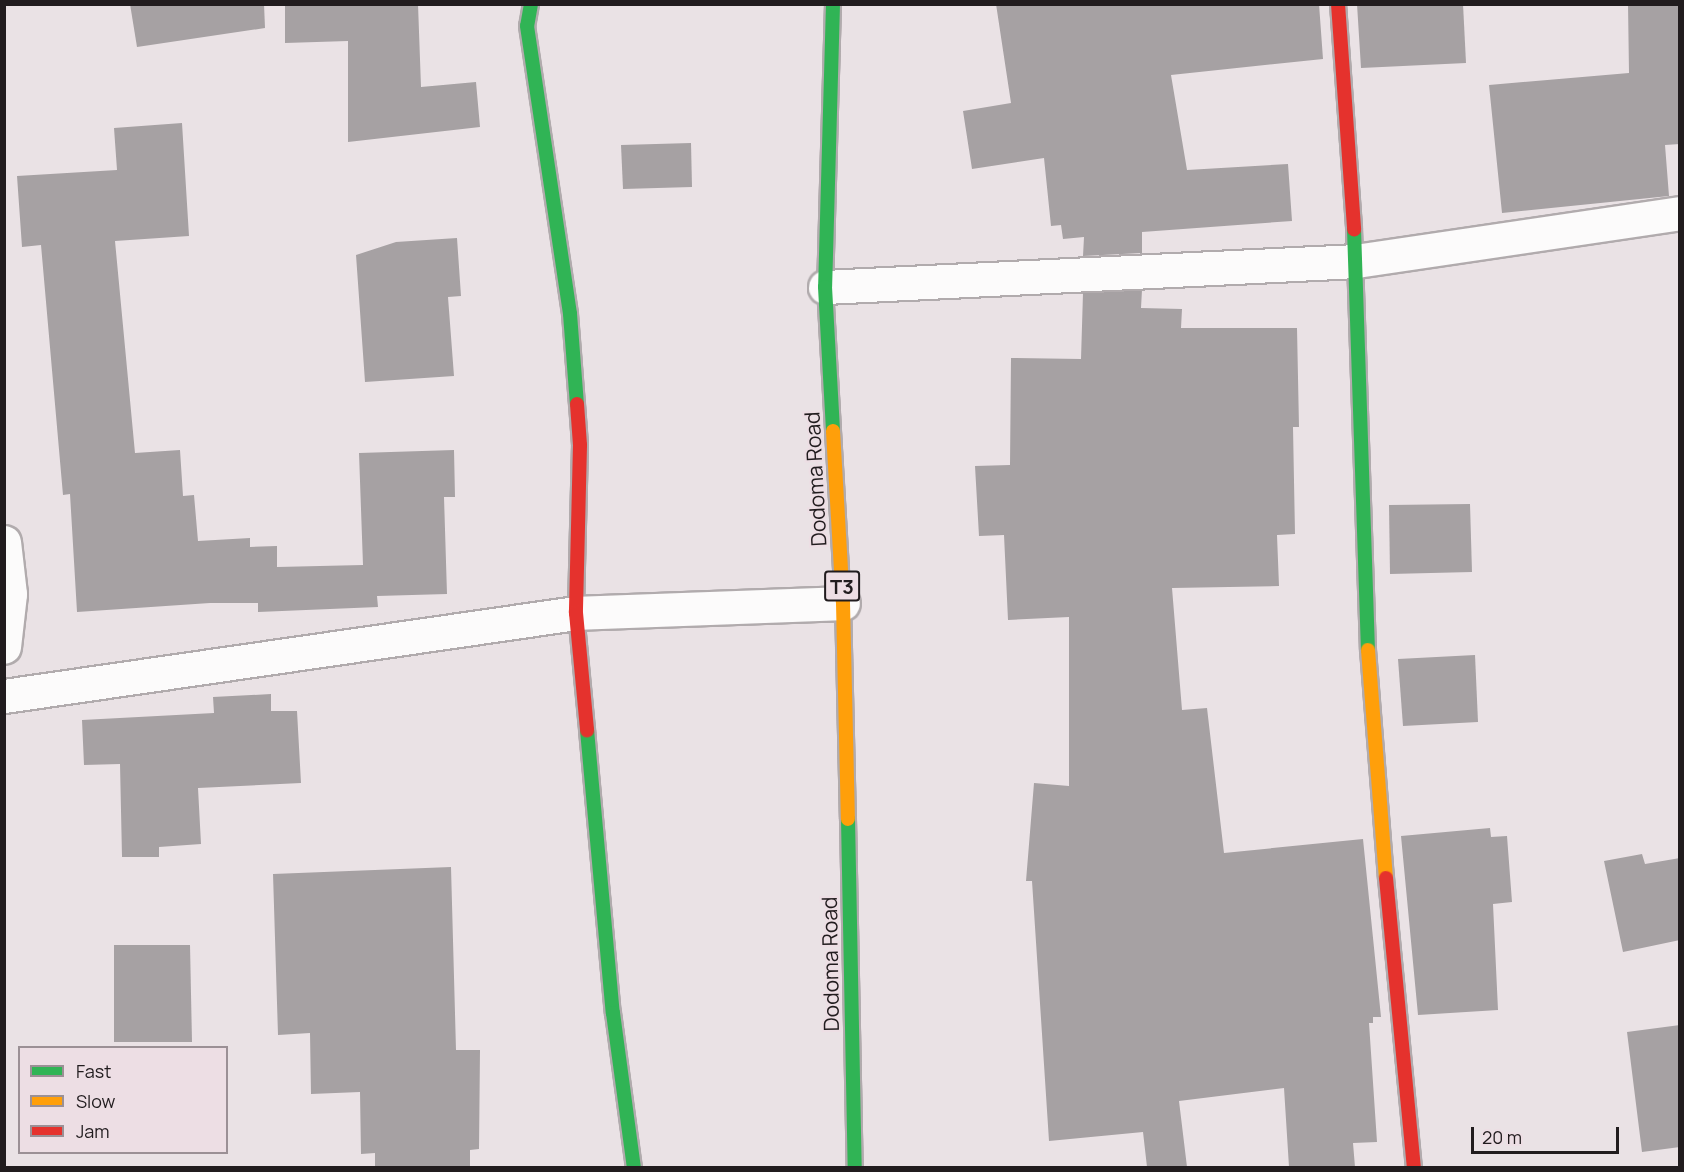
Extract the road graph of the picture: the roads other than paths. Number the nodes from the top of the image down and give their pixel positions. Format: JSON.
{"nodes":[{"id":1,"x":531,"y":4,"type":"edge"},
{"id":2,"x":832,"y":4,"type":"edge"},
{"id":3,"x":1338,"y":4,"type":"edge"},
{"id":4,"x":1680,"y":213,"type":"edge"},
{"id":5,"x":1356,"y":261,"type":"junction"},
{"id":6,"x":825,"y":287,"type":"junction"},
{"id":7,"x":4,"y":542,"type":"edge"},
{"id":8,"x":843,"y":603,"type":"junction"},
{"id":9,"x":576,"y":613,"type":"junction"},
{"id":10,"x":4,"y":647,"type":"edge"},
{"id":11,"x":4,"y":696,"type":"edge"},
{"id":12,"x":634,"y":1167,"type":"edge"},
{"id":13,"x":855,"y":1167,"type":"edge"},
{"id":14,"x":1414,"y":1167,"type":"edge"}],
"edges":[{"from":1,"to":9,"type":"main road"},
{"from":2,"to":6,"type":"main road","name":"Dodoma Road","number":"T3"},
{"from":3,"to":5,"type":"main road"},
{"from":4,"to":5,"type":"street"},
{"from":5,"to":6,"type":"street"},
{"from":5,"to":14,"type":"main road"},
{"from":6,"to":8,"type":"main road","name":"Dodoma Road","number":"T3"},
{"from":7,"to":10,"type":"street"},
{"from":8,"to":9,"type":"street"},
{"from":8,"to":13,"type":"main road","name":"Dodoma Road","number":"T3"},
{"from":9,"to":11,"type":"street"},
{"from":9,"to":12,"type":"main road"}]}
